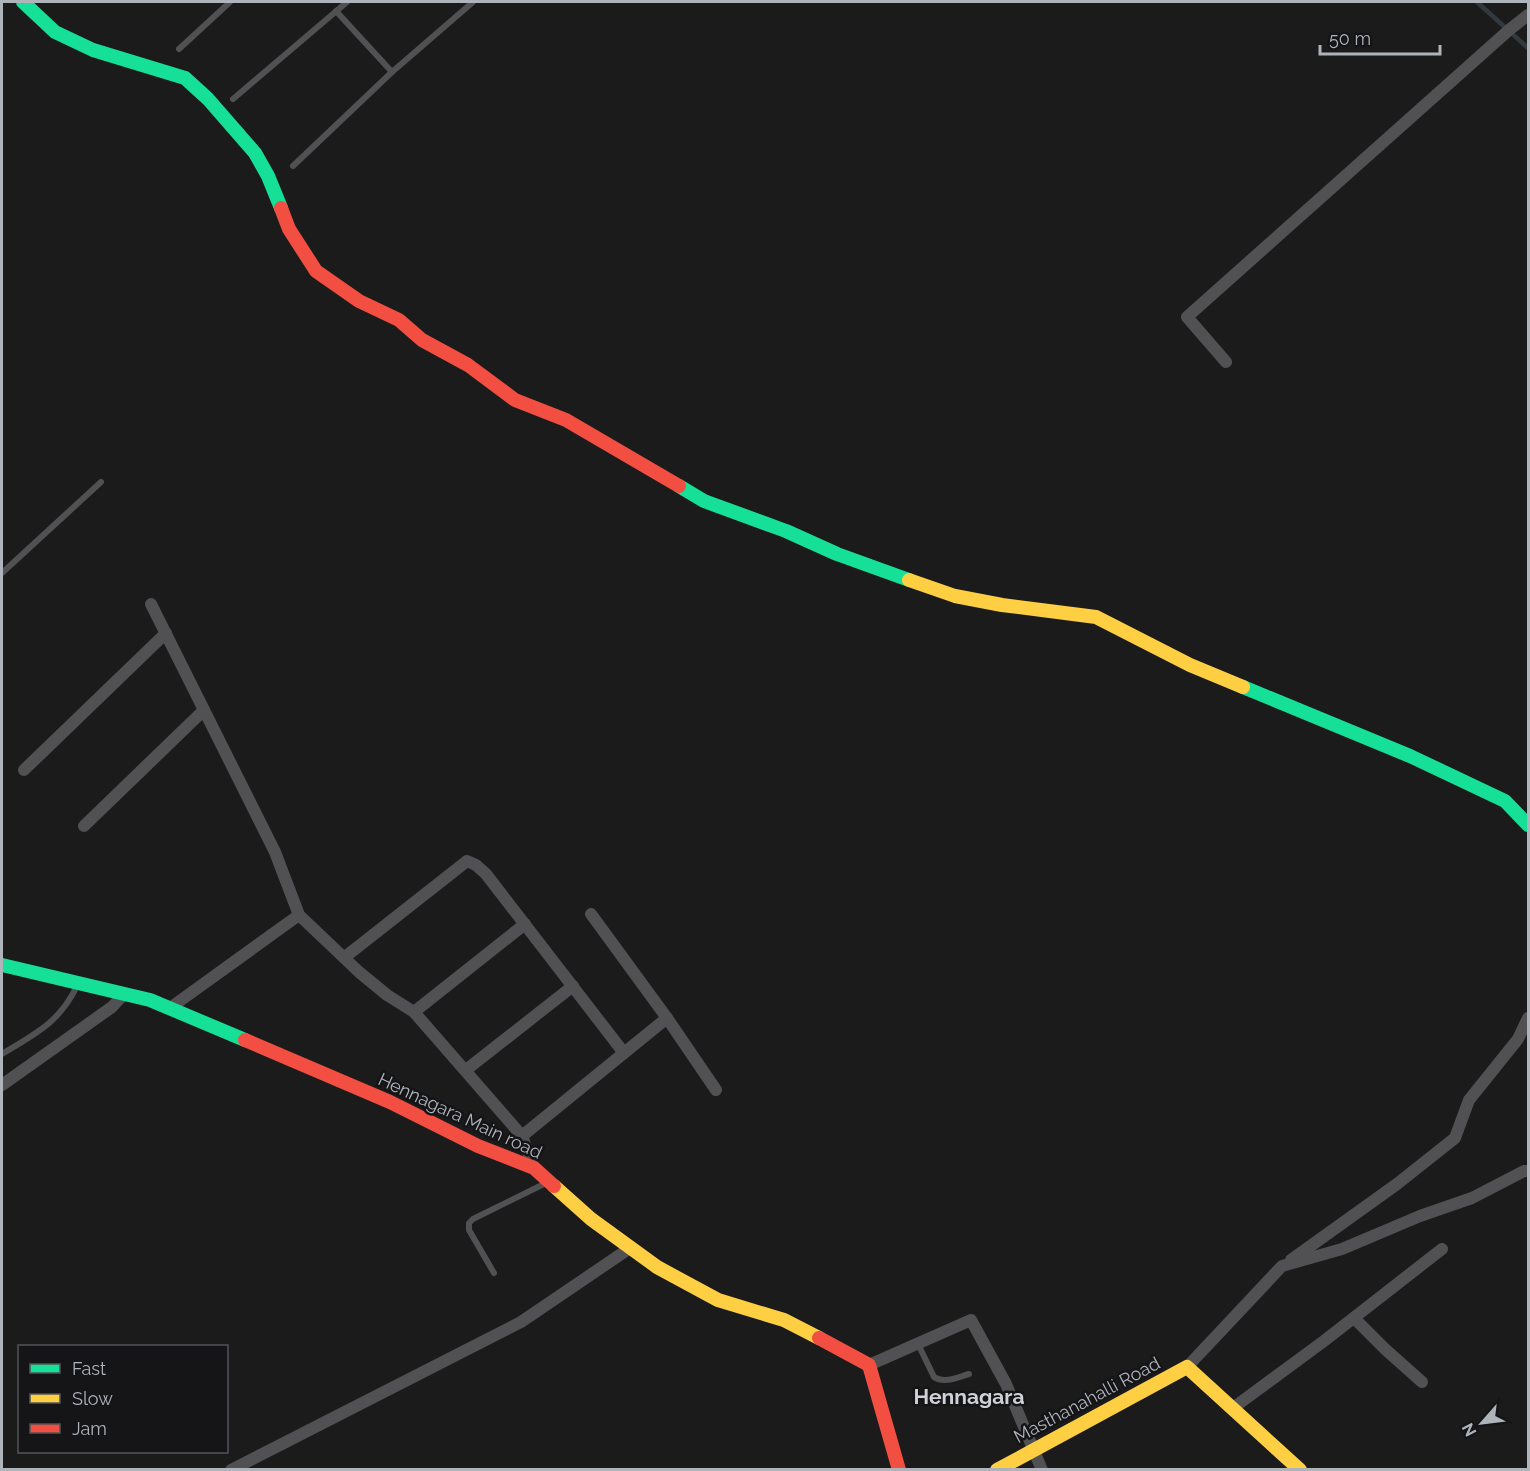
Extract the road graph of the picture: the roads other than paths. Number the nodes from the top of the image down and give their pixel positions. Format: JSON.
{"nodes":[{"id":1,"x":23,"y":2,"type":"edge"},
{"id":2,"x":230,"y":2,"type":"edge"},
{"id":3,"x":347,"y":2,"type":"edge"},
{"id":4,"x":472,"y":2,"type":"edge"},
{"id":5,"x":336,"y":10,"type":"junction"},
{"id":6,"x":1528,"y":15,"type":"edge"},
{"id":7,"x":179,"y":49,"type":"dead end"},
{"id":8,"x":392,"y":72,"type":"junction"},
{"id":9,"x":233,"y":99,"type":"dead end"},
{"id":10,"x":293,"y":166,"type":"dead end"},
{"id":11,"x":1226,"y":362,"type":"dead end"},
{"id":12,"x":101,"y":482,"type":"dead end"},
{"id":13,"x":2,"y":573,"type":"edge"},
{"id":14,"x":151,"y":604,"type":"dead end"},
{"id":15,"x":166,"y":633,"type":"junction"},
{"id":16,"x":204,"y":710,"type":"junction"},
{"id":17,"x":24,"y":770,"type":"dead end"},
{"id":18,"x":1528,"y":825,"type":"edge"},
{"id":19,"x":84,"y":826,"type":"dead end"},
{"id":20,"x":591,"y":914,"type":"dead end"},
{"id":21,"x":299,"y":915,"type":"junction"},
{"id":22,"x":525,"y":924,"type":"junction"},
{"id":23,"x":345,"y":957,"type":"junction"},
{"id":24,"x":2,"y":965,"type":"edge"},
{"id":25,"x":78,"y":983,"type":"junction"},
{"id":26,"x":573,"y":986,"type":"junction"},
{"id":27,"x":124,"y":994,"type":"junction"},
{"id":28,"x":170,"y":1008,"type":"junction"},
{"id":29,"x":414,"y":1012,"type":"junction"},
{"id":30,"x":667,"y":1018,"type":"junction"},
{"id":31,"x":1528,"y":1018,"type":"edge"},
{"id":32,"x":624,"y":1053,"type":"junction"},
{"id":33,"x":2,"y":1054,"type":"edge"},
{"id":34,"x":466,"y":1070,"type":"junction"},
{"id":35,"x":2,"y":1085,"type":"edge"},
{"id":36,"x":716,"y":1090,"type":"dead end"},
{"id":37,"x":522,"y":1136,"type":"junction"},
{"id":38,"x":534,"y":1168,"type":"junction"},
{"id":39,"x":1528,"y":1172,"type":"edge"},
{"id":40,"x":549,"y":1182,"type":"junction"},
{"id":41,"x":630,"y":1248,"type":"junction"},
{"id":42,"x":1442,"y":1249,"type":"dead end"},
{"id":43,"x":1282,"y":1266,"type":"junction"},
{"id":44,"x":494,"y":1273,"type":"dead end"},
{"id":45,"x":1354,"y":1318,"type":"junction"},
{"id":46,"x":918,"y":1344,"type":"junction"},
{"id":47,"x":869,"y":1365,"type":"junction"},
{"id":48,"x":1187,"y":1367,"type":"junction"},
{"id":49,"x":969,"y":1374,"type":"dead end"},
{"id":50,"x":1422,"y":1382,"type":"dead end"},
{"id":51,"x":1233,"y":1408,"type":"junction"},
{"id":52,"x":1034,"y":1450,"type":"junction"},
{"id":53,"x":231,"y":1470,"type":"edge"},
{"id":54,"x":899,"y":1470,"type":"edge"},
{"id":55,"x":997,"y":1470,"type":"edge"},
{"id":56,"x":1042,"y":1470,"type":"edge"},
{"id":57,"x":1300,"y":1470,"type":"edge"}],
"edges":[{"from":1,"to":18,"type":"street"},
{"from":2,"to":7,"type":"lane"},
{"from":3,"to":5,"type":"lane"},
{"from":4,"to":8,"type":"lane"},
{"from":5,"to":8,"type":"lane"},
{"from":5,"to":9,"type":"lane"},
{"from":6,"to":11,"type":"street"},
{"from":8,"to":10,"type":"lane"},
{"from":12,"to":13,"type":"lane"},
{"from":14,"to":15,"type":"street"},
{"from":15,"to":16,"type":"street"},
{"from":15,"to":17,"type":"street"},
{"from":16,"to":19,"type":"street"},
{"from":16,"to":21,"type":"street"},
{"from":20,"to":30,"type":"street"},
{"from":21,"to":23,"type":"street"},
{"from":21,"to":28,"type":"street"},
{"from":22,"to":23,"type":"street"},
{"from":22,"to":26,"type":"street"},
{"from":22,"to":29,"type":"street"},
{"from":23,"to":29,"type":"street"},
{"from":24,"to":25,"type":"street","name":"Hennagara Main road"},
{"from":25,"to":27,"type":"street","name":"Hennagara Main road"},
{"from":25,"to":33,"type":"lane"},
{"from":26,"to":32,"type":"street"},
{"from":26,"to":34,"type":"street"},
{"from":27,"to":28,"type":"street","name":"Hennagara Main road"},
{"from":27,"to":35,"type":"street"},
{"from":28,"to":38,"type":"street","name":"Hennagara Main road"},
{"from":29,"to":34,"type":"street"},
{"from":30,"to":32,"type":"street"},
{"from":30,"to":36,"type":"street"},
{"from":31,"to":43,"type":"street"},
{"from":32,"to":37,"type":"street"},
{"from":34,"to":37,"type":"street"},
{"from":37,"to":38,"type":"street"},
{"from":38,"to":40,"type":"street","name":"Hennagara Main road"},
{"from":39,"to":43,"type":"street"},
{"from":40,"to":41,"type":"street","name":"Hennagara Main road"},
{"from":40,"to":44,"type":"lane"},
{"from":41,"to":47,"type":"street","name":"Hennagara Main road"},
{"from":41,"to":53,"type":"street"},
{"from":42,"to":45,"type":"street"},
{"from":43,"to":48,"type":"street"},
{"from":45,"to":50,"type":"street"},
{"from":45,"to":51,"type":"street"},
{"from":46,"to":47,"type":"street"},
{"from":46,"to":49,"type":"lane"},
{"from":46,"to":52,"type":"street"},
{"from":47,"to":54,"type":"street"},
{"from":48,"to":51,"type":"street","name":"Masthanahalli Road"},
{"from":48,"to":52,"type":"street","name":"Masthanahalli Road"},
{"from":51,"to":57,"type":"street","name":"Masthanahalli Road"},
{"from":52,"to":55,"type":"street","name":"Masthanahalli Road"},
{"from":52,"to":56,"type":"street"}]}
